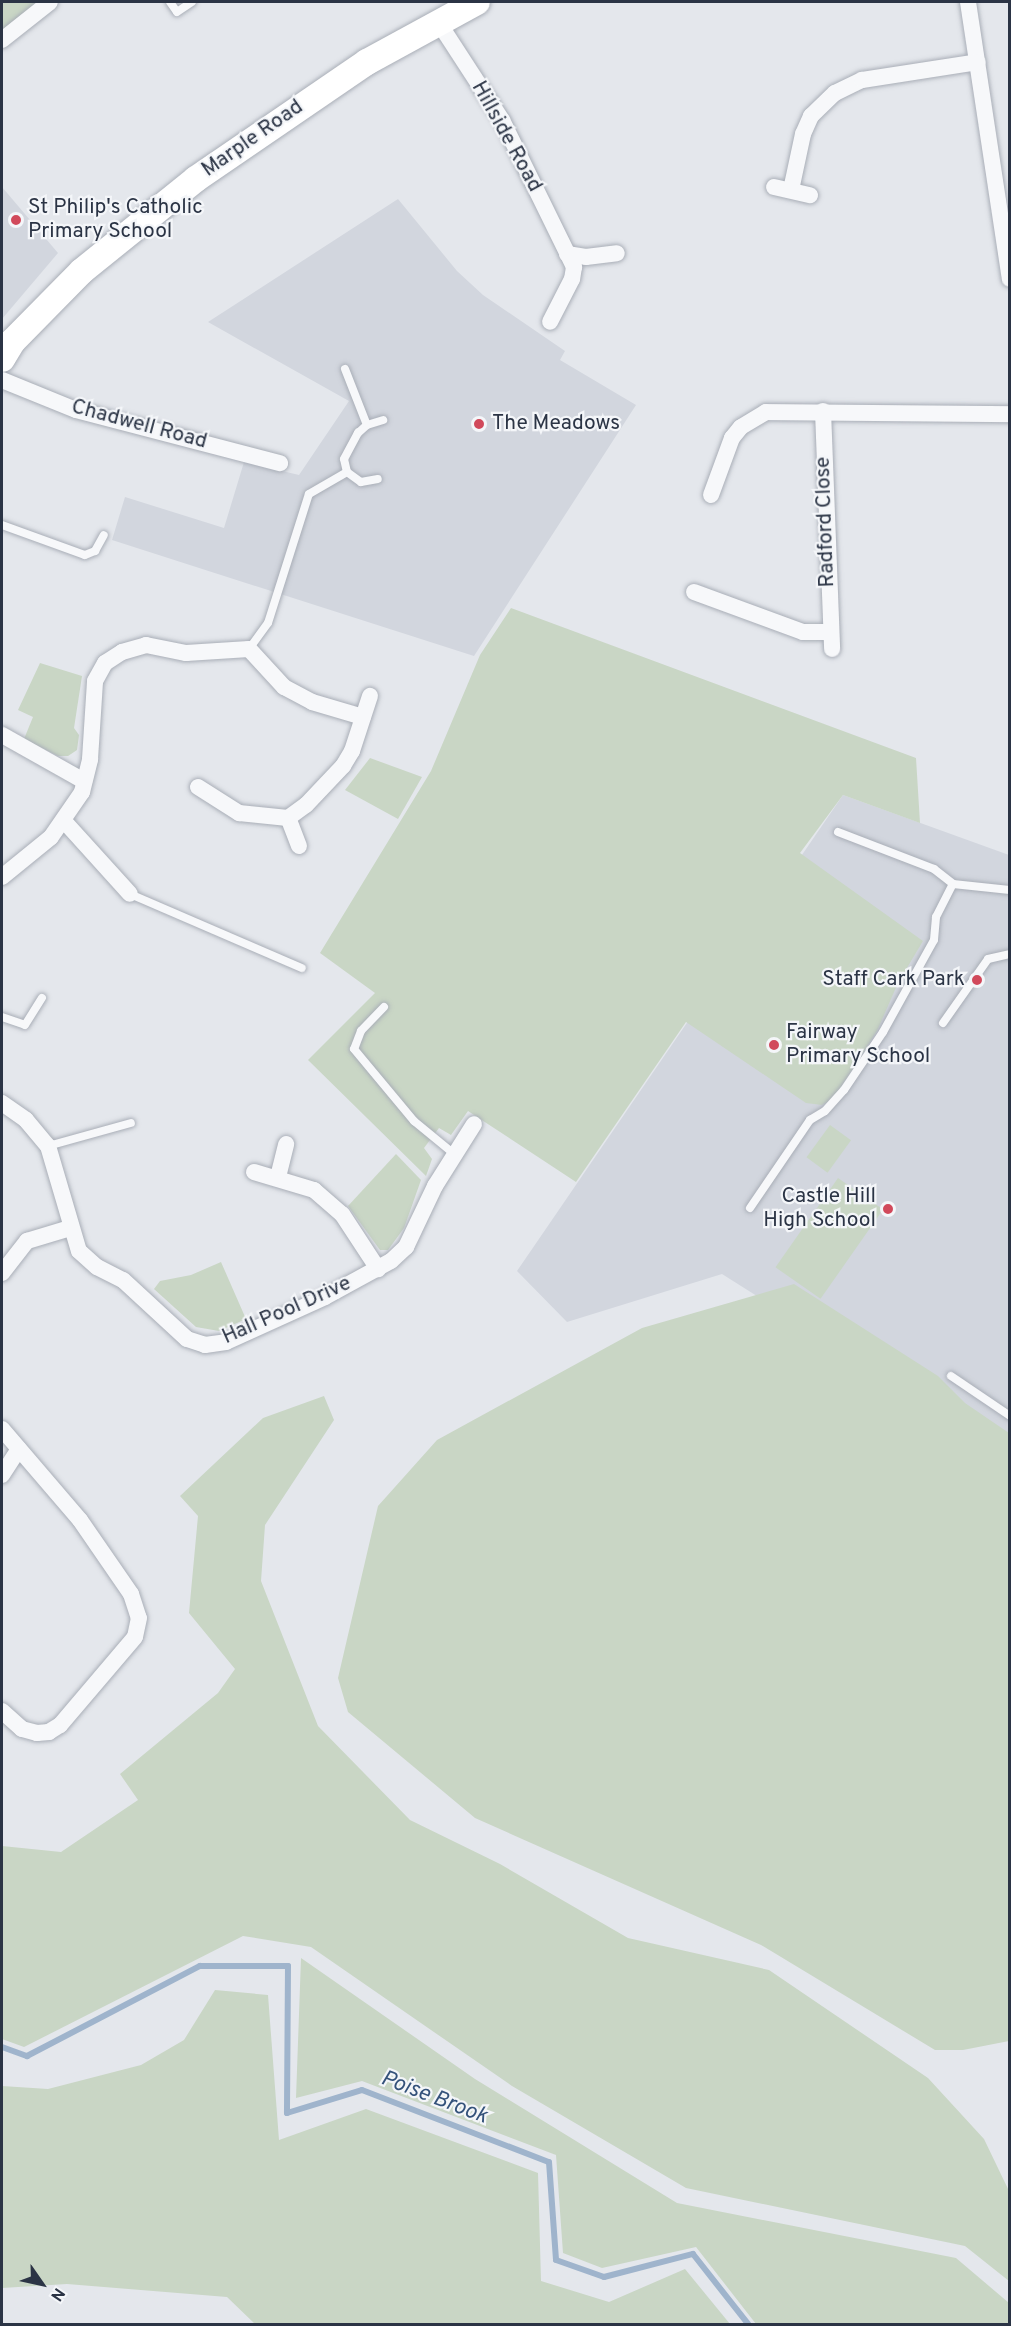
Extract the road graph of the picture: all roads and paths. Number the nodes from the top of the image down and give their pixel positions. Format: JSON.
{"nodes":[{"id":1,"x":50,"y":2,"type":"edge"},
{"id":2,"x":170,"y":2,"type":"edge"},
{"id":3,"x":192,"y":2,"type":"edge"},
{"id":4,"x":477,"y":2,"type":"edge"},
{"id":5,"x":968,"y":2,"type":"edge"},
{"id":6,"x":439,"y":23,"type":"junction"},
{"id":7,"x":2,"y":40,"type":"edge"},
{"id":8,"x":978,"y":62,"type":"junction"},
{"id":9,"x":1003,"y":172,"type":"edge"},
{"id":10,"x":774,"y":187,"type":"dead end"},
{"id":11,"x":791,"y":190,"type":"junction"},
{"id":12,"x":810,"y":195,"type":"dead end"},
{"id":13,"x":567,"y":254,"type":"junction"},
{"id":14,"x":617,"y":254,"type":"dead end"},
{"id":15,"x":1010,"y":279,"type":"edge"},
{"id":16,"x":550,"y":322,"type":"dead end"},
{"id":17,"x":2,"y":359,"type":"edge"},
{"id":18,"x":345,"y":369,"type":"dead end"},
{"id":19,"x":2,"y":380,"type":"edge"},
{"id":20,"x":823,"y":411,"type":"junction"},
{"id":21,"x":1010,"y":414,"type":"edge"},
{"id":22,"x":383,"y":420,"type":"dead end"},
{"id":23,"x":367,"y":425,"type":"junction"},
{"id":24,"x":280,"y":463,"type":"dead end"},
{"id":25,"x":347,"y":472,"type":"junction"},
{"id":26,"x":378,"y":479,"type":"dead end"},
{"id":27,"x":711,"y":495,"type":"dead end"},
{"id":28,"x":2,"y":525,"type":"edge"},
{"id":29,"x":104,"y":535,"type":"dead end"},
{"id":30,"x":694,"y":592,"type":"dead end"},
{"id":31,"x":830,"y":632,"type":"junction"},
{"id":32,"x":249,"y":649,"type":"junction"},
{"id":33,"x":832,"y":649,"type":"dead end"},
{"id":34,"x":370,"y":696,"type":"dead end"},
{"id":35,"x":363,"y":717,"type":"junction"},
{"id":36,"x":2,"y":735,"type":"edge"},
{"id":37,"x":84,"y":781,"type":"junction"},
{"id":38,"x":198,"y":787,"type":"dead end"},
{"id":39,"x":288,"y":818,"type":"junction"},
{"id":40,"x":64,"y":821,"type":"junction"},
{"id":41,"x":838,"y":832,"type":"dead end"},
{"id":42,"x":299,"y":846,"type":"dead end"},
{"id":43,"x":2,"y":877,"type":"edge"},
{"id":44,"x":953,"y":884,"type":"junction"},
{"id":45,"x":1010,"y":890,"type":"edge"},
{"id":46,"x":130,"y":894,"type":"joint"},
{"id":47,"x":1010,"y":954,"type":"edge"},
{"id":48,"x":302,"y":968,"type":"dead end"},
{"id":49,"x":42,"y":998,"type":"dead end"},
{"id":50,"x":384,"y":1007,"type":"dead end"},
{"id":51,"x":2,"y":1017,"type":"edge"},
{"id":52,"x":943,"y":1023,"type":"dead end"},
{"id":53,"x":2,"y":1103,"type":"edge"},
{"id":54,"x":131,"y":1123,"type":"dead end"},
{"id":55,"x":474,"y":1124,"type":"dead end"},
{"id":56,"x":286,"y":1144,"type":"dead end"},
{"id":57,"x":48,"y":1146,"type":"junction"},
{"id":58,"x":453,"y":1153,"type":"junction"},
{"id":59,"x":254,"y":1172,"type":"dead end"},
{"id":60,"x":278,"y":1177,"type":"junction"},
{"id":61,"x":750,"y":1208,"type":"dead end"},
{"id":62,"x":70,"y":1228,"type":"junction"},
{"id":63,"x":378,"y":1269,"type":"junction"},
{"id":64,"x":2,"y":1273,"type":"edge"},
{"id":65,"x":951,"y":1377,"type":"dead end"},
{"id":66,"x":1010,"y":1416,"type":"edge"},
{"id":67,"x":2,"y":1429,"type":"edge"},
{"id":68,"x":19,"y":1449,"type":"junction"},
{"id":69,"x":2,"y":1475,"type":"edge"},
{"id":70,"x":2,"y":1711,"type":"edge"}],
"edges":[{"from":1,"to":7,"type":"street"},
{"from":2,"to":3,"type":"lane"},
{"from":4,"to":6,"type":"main road","name":"Marple Road"},
{"from":5,"to":8,"type":"street"},
{"from":6,"to":13,"type":"street","name":"Hillside Road"},
{"from":6,"to":17,"type":"main road","name":"Marple Road"},
{"from":8,"to":9,"type":"street"},
{"from":8,"to":11,"type":"street"},
{"from":9,"to":15,"type":"street"},
{"from":10,"to":11,"type":"street"},
{"from":11,"to":12,"type":"street"},
{"from":13,"to":14,"type":"street"},
{"from":13,"to":16,"type":"street","name":"Hillside Road"},
{"from":18,"to":23,"type":"lane"},
{"from":19,"to":24,"type":"street","name":"Chadwell Road"},
{"from":20,"to":21,"type":"street"},
{"from":20,"to":27,"type":"street"},
{"from":20,"to":31,"type":"street","name":"Radford Close"},
{"from":22,"to":23,"type":"lane"},
{"from":23,"to":25,"type":"lane"},
{"from":25,"to":26,"type":"lane"},
{"from":25,"to":32,"type":"lane"},
{"from":28,"to":29,"type":"lane"},
{"from":30,"to":31,"type":"street"},
{"from":31,"to":33,"type":"street","name":"Radford Close"},
{"from":32,"to":35,"type":"street"},
{"from":32,"to":37,"type":"street"},
{"from":34,"to":35,"type":"street"},
{"from":35,"to":39,"type":"street"},
{"from":36,"to":37,"type":"street"},
{"from":37,"to":40,"type":"street"},
{"from":38,"to":39,"type":"street"},
{"from":39,"to":42,"type":"street"},
{"from":40,"to":43,"type":"street"},
{"from":40,"to":46,"type":"street"},
{"from":41,"to":44,"type":"lane"},
{"from":44,"to":45,"type":"lane"},
{"from":44,"to":61,"type":"lane"},
{"from":46,"to":48,"type":"lane"},
{"from":47,"to":52,"type":"lane"},
{"from":49,"to":51,"type":"lane"},
{"from":50,"to":58,"type":"lane"},
{"from":53,"to":57,"type":"street","name":"Hall Pool Drive"},
{"from":54,"to":57,"type":"lane"},
{"from":55,"to":58,"type":"street","name":"Hall Pool Drive"},
{"from":56,"to":60,"type":"street"},
{"from":57,"to":62,"type":"street","name":"Hall Pool Drive"},
{"from":58,"to":63,"type":"street","name":"Hall Pool Drive"},
{"from":59,"to":60,"type":"street"},
{"from":60,"to":63,"type":"street"},
{"from":62,"to":63,"type":"street","name":"Hall Pool Drive"},
{"from":62,"to":64,"type":"street"},
{"from":65,"to":66,"type":"lane"},
{"from":67,"to":68,"type":"street"},
{"from":68,"to":69,"type":"street"},
{"from":68,"to":70,"type":"street"}]}
